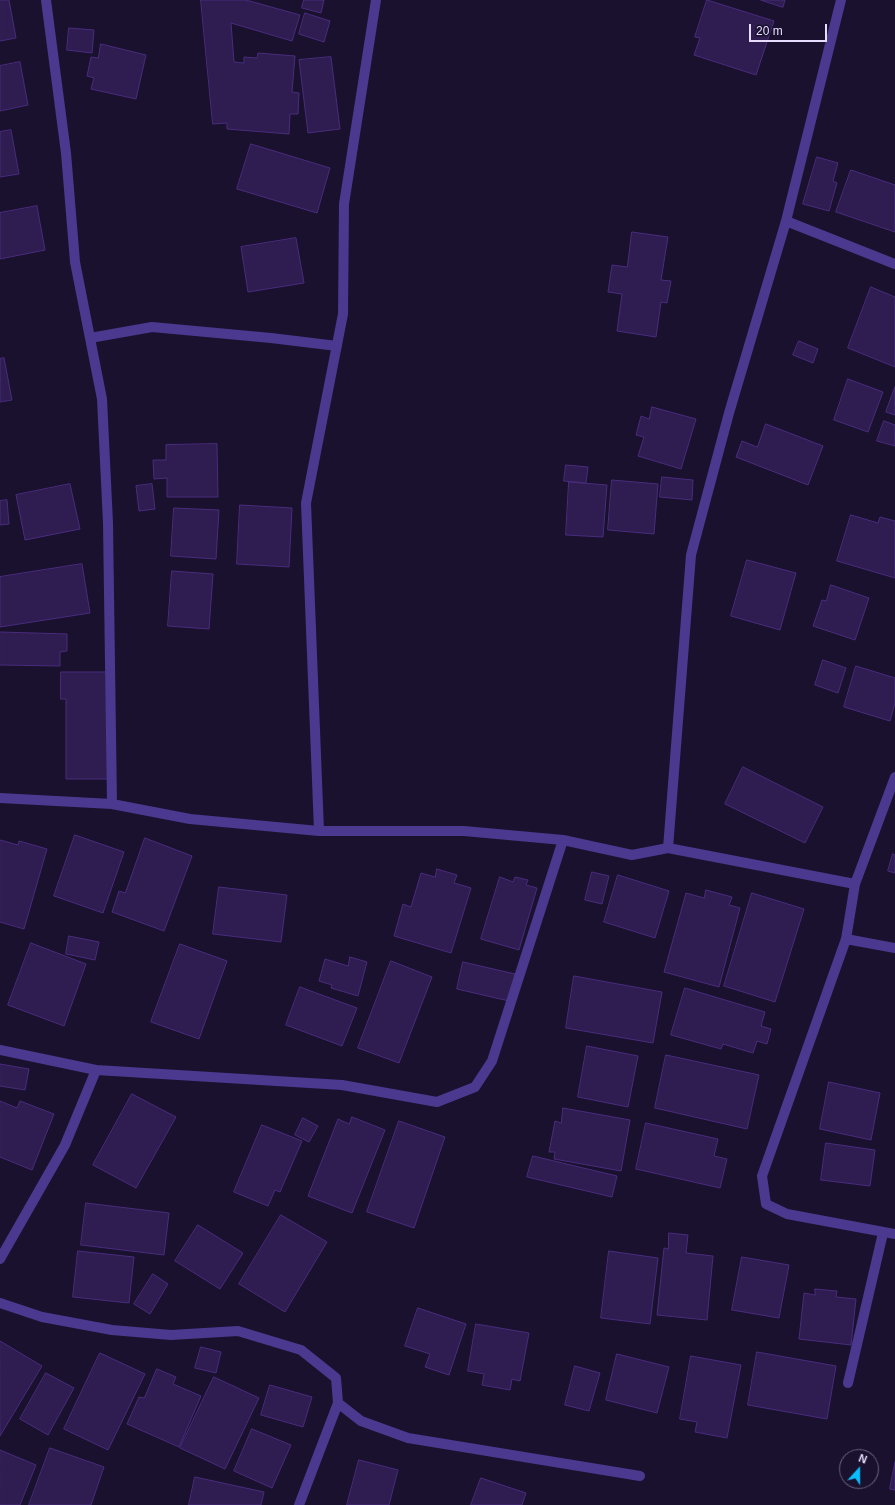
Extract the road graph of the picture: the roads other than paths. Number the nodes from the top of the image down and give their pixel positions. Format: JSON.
{"nodes":[{"id":1,"x":46,"y":0,"type":"edge"},
{"id":2,"x":376,"y":0,"type":"edge"},
{"id":3,"x":841,"y":0,"type":"edge"},
{"id":4,"x":786,"y":221,"type":"junction"},
{"id":5,"x":895,"y":264,"type":"edge"},
{"id":6,"x":90,"y":338,"type":"junction"},
{"id":7,"x":337,"y":346,"type":"junction"},
{"id":8,"x":895,"y":777,"type":"edge"},
{"id":9,"x":0,"y":798,"type":"edge"},
{"id":10,"x":112,"y":804,"type":"junction"},
{"id":11,"x":319,"y":831,"type":"junction"},
{"id":12,"x":563,"y":840,"type":"junction"},
{"id":13,"x":668,"y":848,"type":"junction"},
{"id":14,"x":855,"y":884,"type":"junction"},
{"id":15,"x":846,"y":939,"type":"junction"},
{"id":16,"x":895,"y":948,"type":"edge"},
{"id":17,"x":0,"y":1050,"type":"edge"},
{"id":18,"x":96,"y":1070,"type":"junction"},
{"id":19,"x":883,"y":1233,"type":"junction"},
{"id":20,"x":895,"y":1234,"type":"edge"},
{"id":21,"x":0,"y":1259,"type":"edge"},
{"id":22,"x":0,"y":1303,"type":"edge"},
{"id":23,"x":848,"y":1383,"type":"dead end"},
{"id":24,"x":338,"y":1403,"type":"junction"},
{"id":25,"x":640,"y":1476,"type":"dead end"},
{"id":26,"x":299,"y":1505,"type":"edge"}],
"edges":[{"from":1,"to":6,"type":"street"},
{"from":2,"to":7,"type":"street"},
{"from":3,"to":4,"type":"street"},
{"from":4,"to":5,"type":"street"},
{"from":4,"to":13,"type":"street"},
{"from":6,"to":7,"type":"street"},
{"from":6,"to":10,"type":"street"},
{"from":7,"to":11,"type":"street"},
{"from":8,"to":14,"type":"street"},
{"from":9,"to":10,"type":"street"},
{"from":10,"to":11,"type":"street"},
{"from":11,"to":12,"type":"street"},
{"from":12,"to":13,"type":"street"},
{"from":12,"to":18,"type":"street"},
{"from":13,"to":14,"type":"street"},
{"from":14,"to":15,"type":"street"},
{"from":15,"to":16,"type":"street"},
{"from":15,"to":19,"type":"street"},
{"from":17,"to":18,"type":"street"},
{"from":18,"to":21,"type":"street"},
{"from":19,"to":20,"type":"street"},
{"from":19,"to":23,"type":"street"},
{"from":22,"to":24,"type":"street"},
{"from":24,"to":25,"type":"street"},
{"from":24,"to":26,"type":"street"}]}
